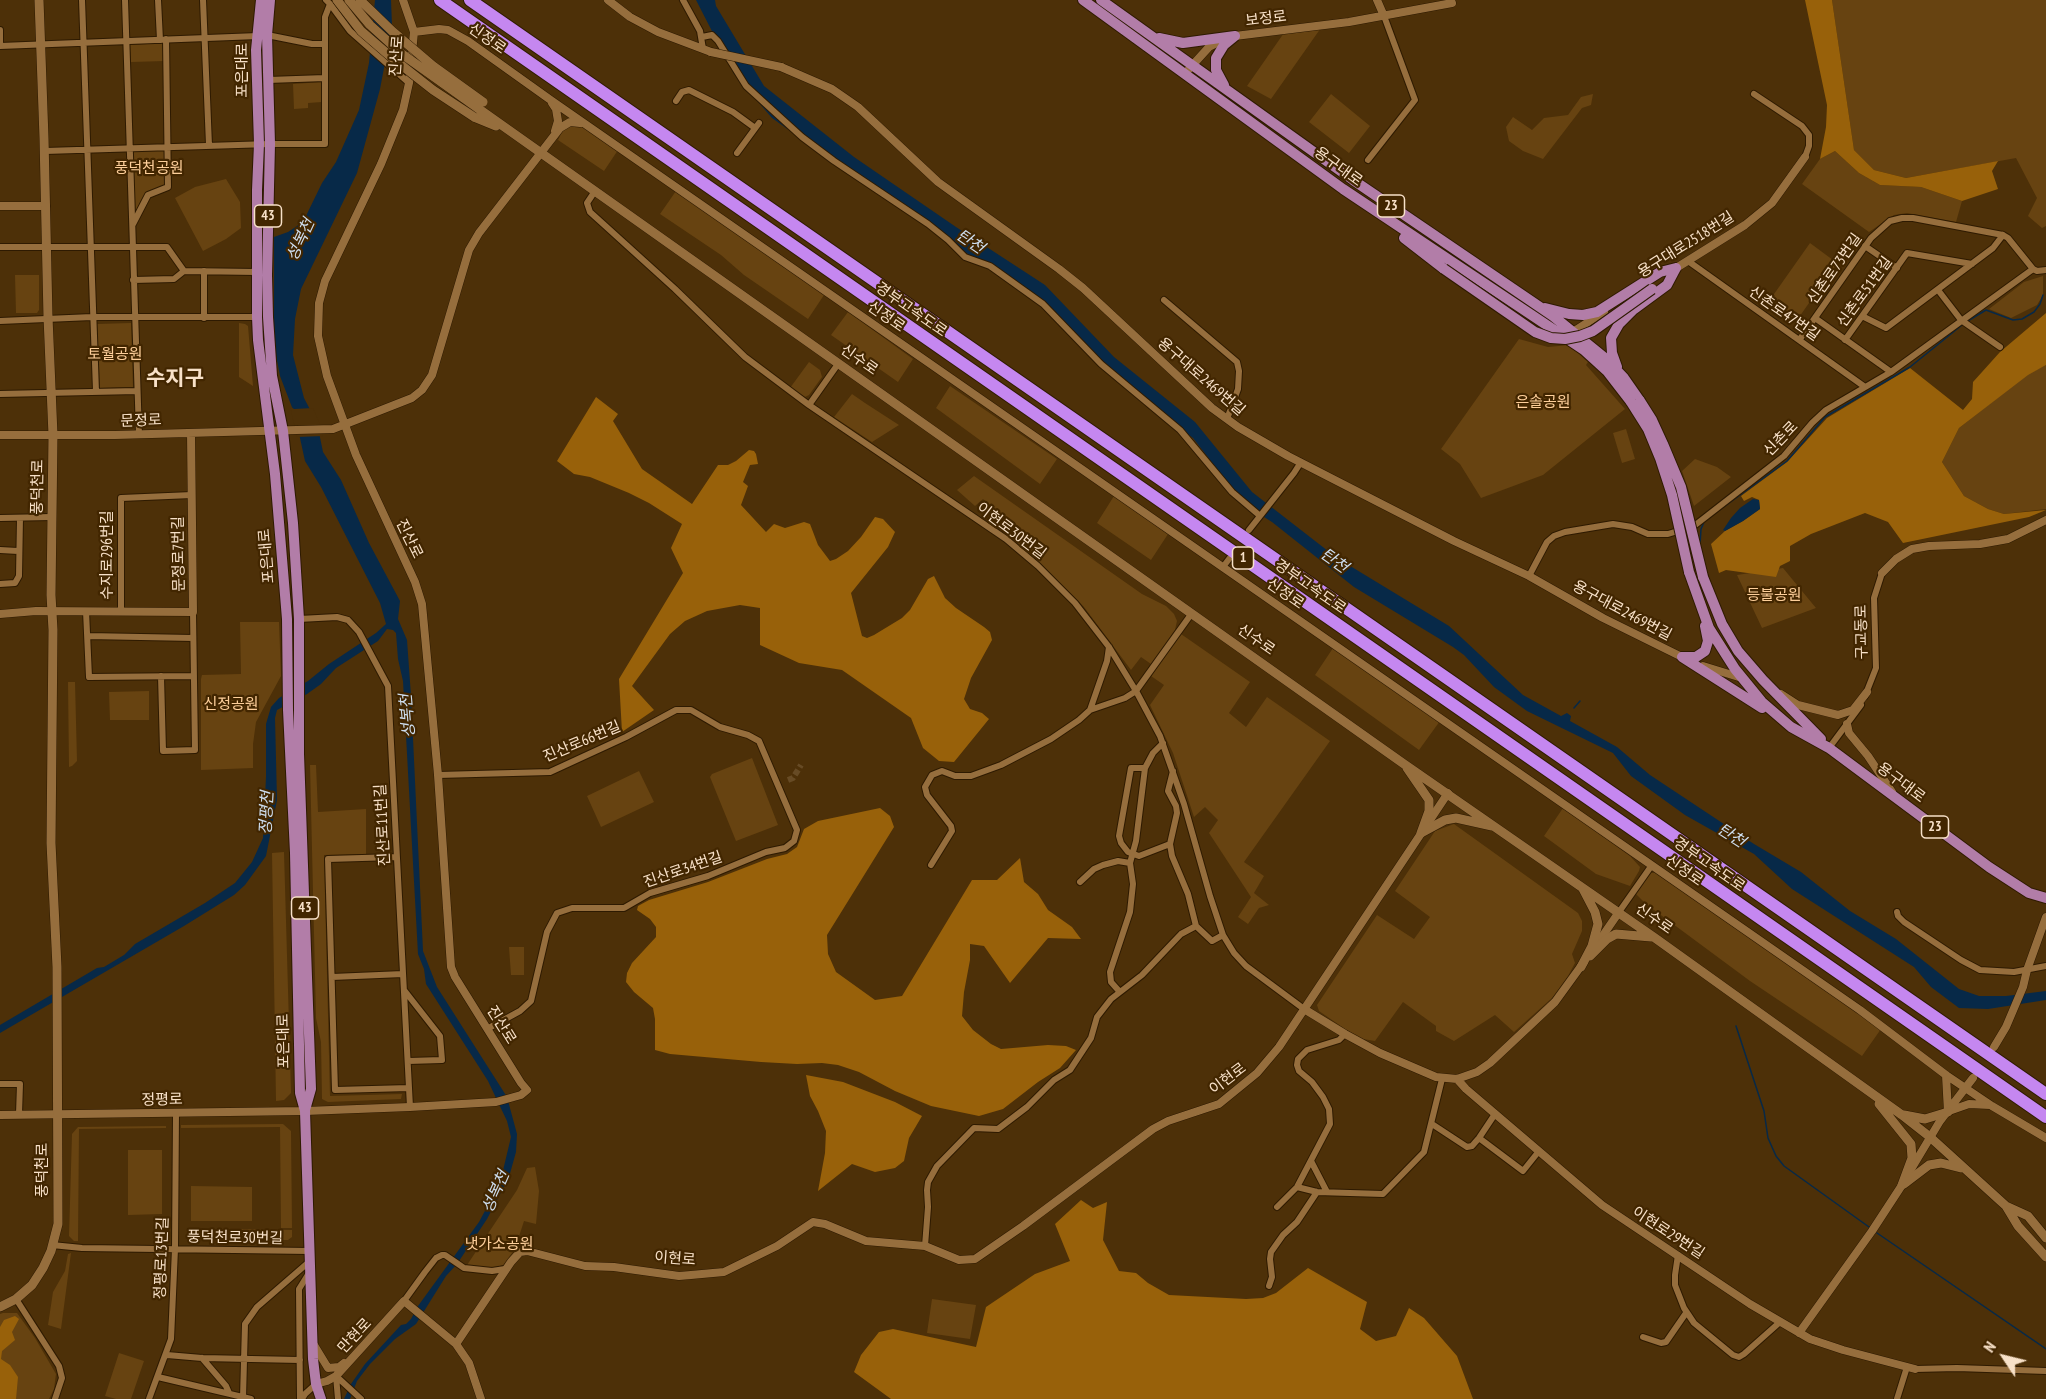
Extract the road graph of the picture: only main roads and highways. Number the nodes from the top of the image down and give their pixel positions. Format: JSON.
{"nodes":[{"id":1,"x":39,"y":0,"type":"edge"},
{"id":2,"x":261,"y":0,"type":"edge"},
{"id":3,"x":270,"y":0,"type":"edge"},
{"id":4,"x":349,"y":0,"type":"edge"},
{"id":5,"x":360,"y":0,"type":"edge"},
{"id":6,"x":440,"y":0,"type":"edge"},
{"id":7,"x":470,"y":0,"type":"edge"},
{"id":8,"x":1083,"y":0,"type":"edge"},
{"id":9,"x":1101,"y":0,"type":"edge"},
{"id":10,"x":331,"y":1,"type":"edge"},
{"id":11,"x":1145,"y":33,"type":"junction"},
{"id":12,"x":262,"y":35,"type":"junction"},
{"id":13,"x":1205,"y":89,"type":"junction"},
{"id":14,"x":1230,"y":92,"type":"junction"},
{"id":15,"x":1244,"y":102,"type":"junction"},
{"id":16,"x":479,"y":109,"type":"junction"},
{"id":17,"x":265,"y":144,"type":"junction"},
{"id":18,"x":1356,"y":198,"type":"junction"},
{"id":19,"x":1676,"y":268,"type":"junction"},
{"id":20,"x":1513,"y":301,"type":"junction"},
{"id":21,"x":1540,"y":307,"type":"junction"},
{"id":22,"x":1553,"y":316,"type":"junction"},
{"id":23,"x":1569,"y":335,"type":"junction"},
{"id":24,"x":1594,"y":358,"type":"junction"},
{"id":25,"x":1621,"y":374,"type":"junction"},
{"id":26,"x":1635,"y":401,"type":"junction"},
{"id":27,"x":1701,"y":608,"type":"junction"},
{"id":28,"x":1742,"y":678,"type":"junction"},
{"id":29,"x":1804,"y":722,"type":"junction"},
{"id":30,"x":1791,"y":726,"type":"junction"},
{"id":31,"x":1829,"y":748,"type":"junction"},
{"id":32,"x":1404,"y":764,"type":"junction"},
{"id":33,"x":1497,"y":827,"type":"junction"},
{"id":34,"x":1582,"y":886,"type":"junction"},
{"id":35,"x":2046,"y":898,"type":"edge"},
{"id":36,"x":1655,"y":938,"type":"junction"},
{"id":37,"x":2046,"y":1094,"type":"edge"},
{"id":38,"x":1872,"y":1095,"type":"junction"},
{"id":39,"x":305,"y":1111,"type":"junction"},
{"id":40,"x":1948,"y":1112,"type":"road end"},
{"id":41,"x":1902,"y":1115,"type":"junction"},
{"id":42,"x":2046,"y":1117,"type":"edge"},
{"id":43,"x":1962,"y":1168,"type":"junction"},
{"id":44,"x":2006,"y":1206,"type":"junction"},
{"id":45,"x":2046,"y":1238,"type":"edge"},
{"id":46,"x":2046,"y":1257,"type":"edge"},
{"id":47,"x":0,"y":1307,"type":"edge"},
{"id":48,"x":316,"y":1384,"type":"junction"},
{"id":49,"x":314,"y":1399,"type":"edge"},
{"id":50,"x":321,"y":1399,"type":"edge"}],
"edges":[{"from":1,"to":47,"type":"main road","name":"풍덕천로"},
{"from":2,"to":12,"type":"main road","name":"포은대로","number":"43"},
{"from":3,"to":12,"type":"main road","name":"포은대로","number":"43"},
{"from":4,"to":16,"type":"main road","bridge":true},
{"from":5,"to":16,"type":"main road","bridge":true},
{"from":6,"to":42,"type":"highway","name":"경부고속도로","number":"1"},
{"from":7,"to":37,"type":"highway","name":"경부고속도로","number":"1"},
{"from":8,"to":13,"type":"main road","name":"용구대로","number":"23"},
{"from":9,"to":11,"type":"main road","name":"용구대로","number":"23"},
{"from":10,"to":16,"type":"main road","bridge":true},
{"from":11,"to":14,"type":"main road","name":"용구대로","number":"23"},
{"from":11,"to":14,"type":"main road"},
{"from":12,"to":17,"type":"main road","name":"포은대로","number":"43"},
{"from":12,"to":17,"type":"main road","name":"포은대로","number":"43"},
{"from":13,"to":15,"type":"main road"},
{"from":13,"to":18,"type":"main road","name":"용구대로","number":"23"},
{"from":14,"to":15,"type":"main road","name":"용구대로","number":"23"},
{"from":15,"to":21,"type":"main road","name":"용구대로","number":"23"},
{"from":16,"to":32,"type":"main road","name":"신수로"},
{"from":17,"to":39,"type":"main road","name":"포은대로","number":"43"},
{"from":17,"to":39,"type":"main road","name":"포은대로","number":"43"},
{"from":18,"to":19,"type":"main road","bridge":true},
{"from":18,"to":20,"type":"main road","name":"용구대로","number":"23"},
{"from":19,"to":21,"type":"main road"},
{"from":19,"to":25,"type":"main road"},
{"from":20,"to":22,"type":"main road"},
{"from":20,"to":23,"type":"main road","name":"용구대로","number":"23"},
{"from":21,"to":22,"type":"main road","name":"용구대로","number":"23"},
{"from":22,"to":23,"type":"main road","name":"용구대로","number":"23"},
{"from":23,"to":24,"type":"main road","name":"용구대로","number":"23"},
{"from":23,"to":25,"type":"main road","name":"용구대로","number":"23"},
{"from":24,"to":25,"type":"main road"},
{"from":24,"to":26,"type":"main road","name":"용구대로","number":"23"},
{"from":25,"to":26,"type":"main road","name":"용구대로","number":"23"},
{"from":26,"to":27,"type":"main road","name":"용구대로","number":"23","bridge":true},
{"from":26,"to":29,"type":"main road","name":"용구대로","number":"23","bridge":true},
{"from":27,"to":28,"type":"main road","name":"용구대로","number":"23"},
{"from":27,"to":30,"type":"main road"},
{"from":28,"to":29,"type":"main road"},
{"from":28,"to":30,"type":"main road","name":"용구대로","number":"23"},
{"from":28,"to":31,"type":"main road"},
{"from":29,"to":31,"type":"main road","name":"용구대로","number":"23"},
{"from":30,"to":31,"type":"main road","name":"용구대로","number":"23"},
{"from":31,"to":35,"type":"main road","name":"용구대로","number":"23"},
{"from":32,"to":33,"type":"main road","name":"신수로"},
{"from":32,"to":33,"type":"main road"},
{"from":33,"to":34,"type":"main road","name":"신수로"},
{"from":34,"to":36,"type":"main road","name":"신수로"},
{"from":34,"to":36,"type":"main road"},
{"from":36,"to":38,"type":"main road","name":"신수로"},
{"from":38,"to":41,"type":"main road","name":"신수로"},
{"from":38,"to":43,"type":"main road"},
{"from":39,"to":48,"type":"main road","name":"포은대로","number":"43"},
{"from":40,"to":41,"type":"main road"},
{"from":41,"to":43,"type":"main road","name":"신수로"},
{"from":43,"to":44,"type":"main road","name":"신수로"},
{"from":44,"to":45,"type":"main road","name":"신수로"},
{"from":44,"to":46,"type":"main road","name":"신수로"},
{"from":48,"to":49,"type":"main road","name":"포은대로","number":"43"},
{"from":48,"to":50,"type":"main road","name":"포은대로","number":"43"}]}
